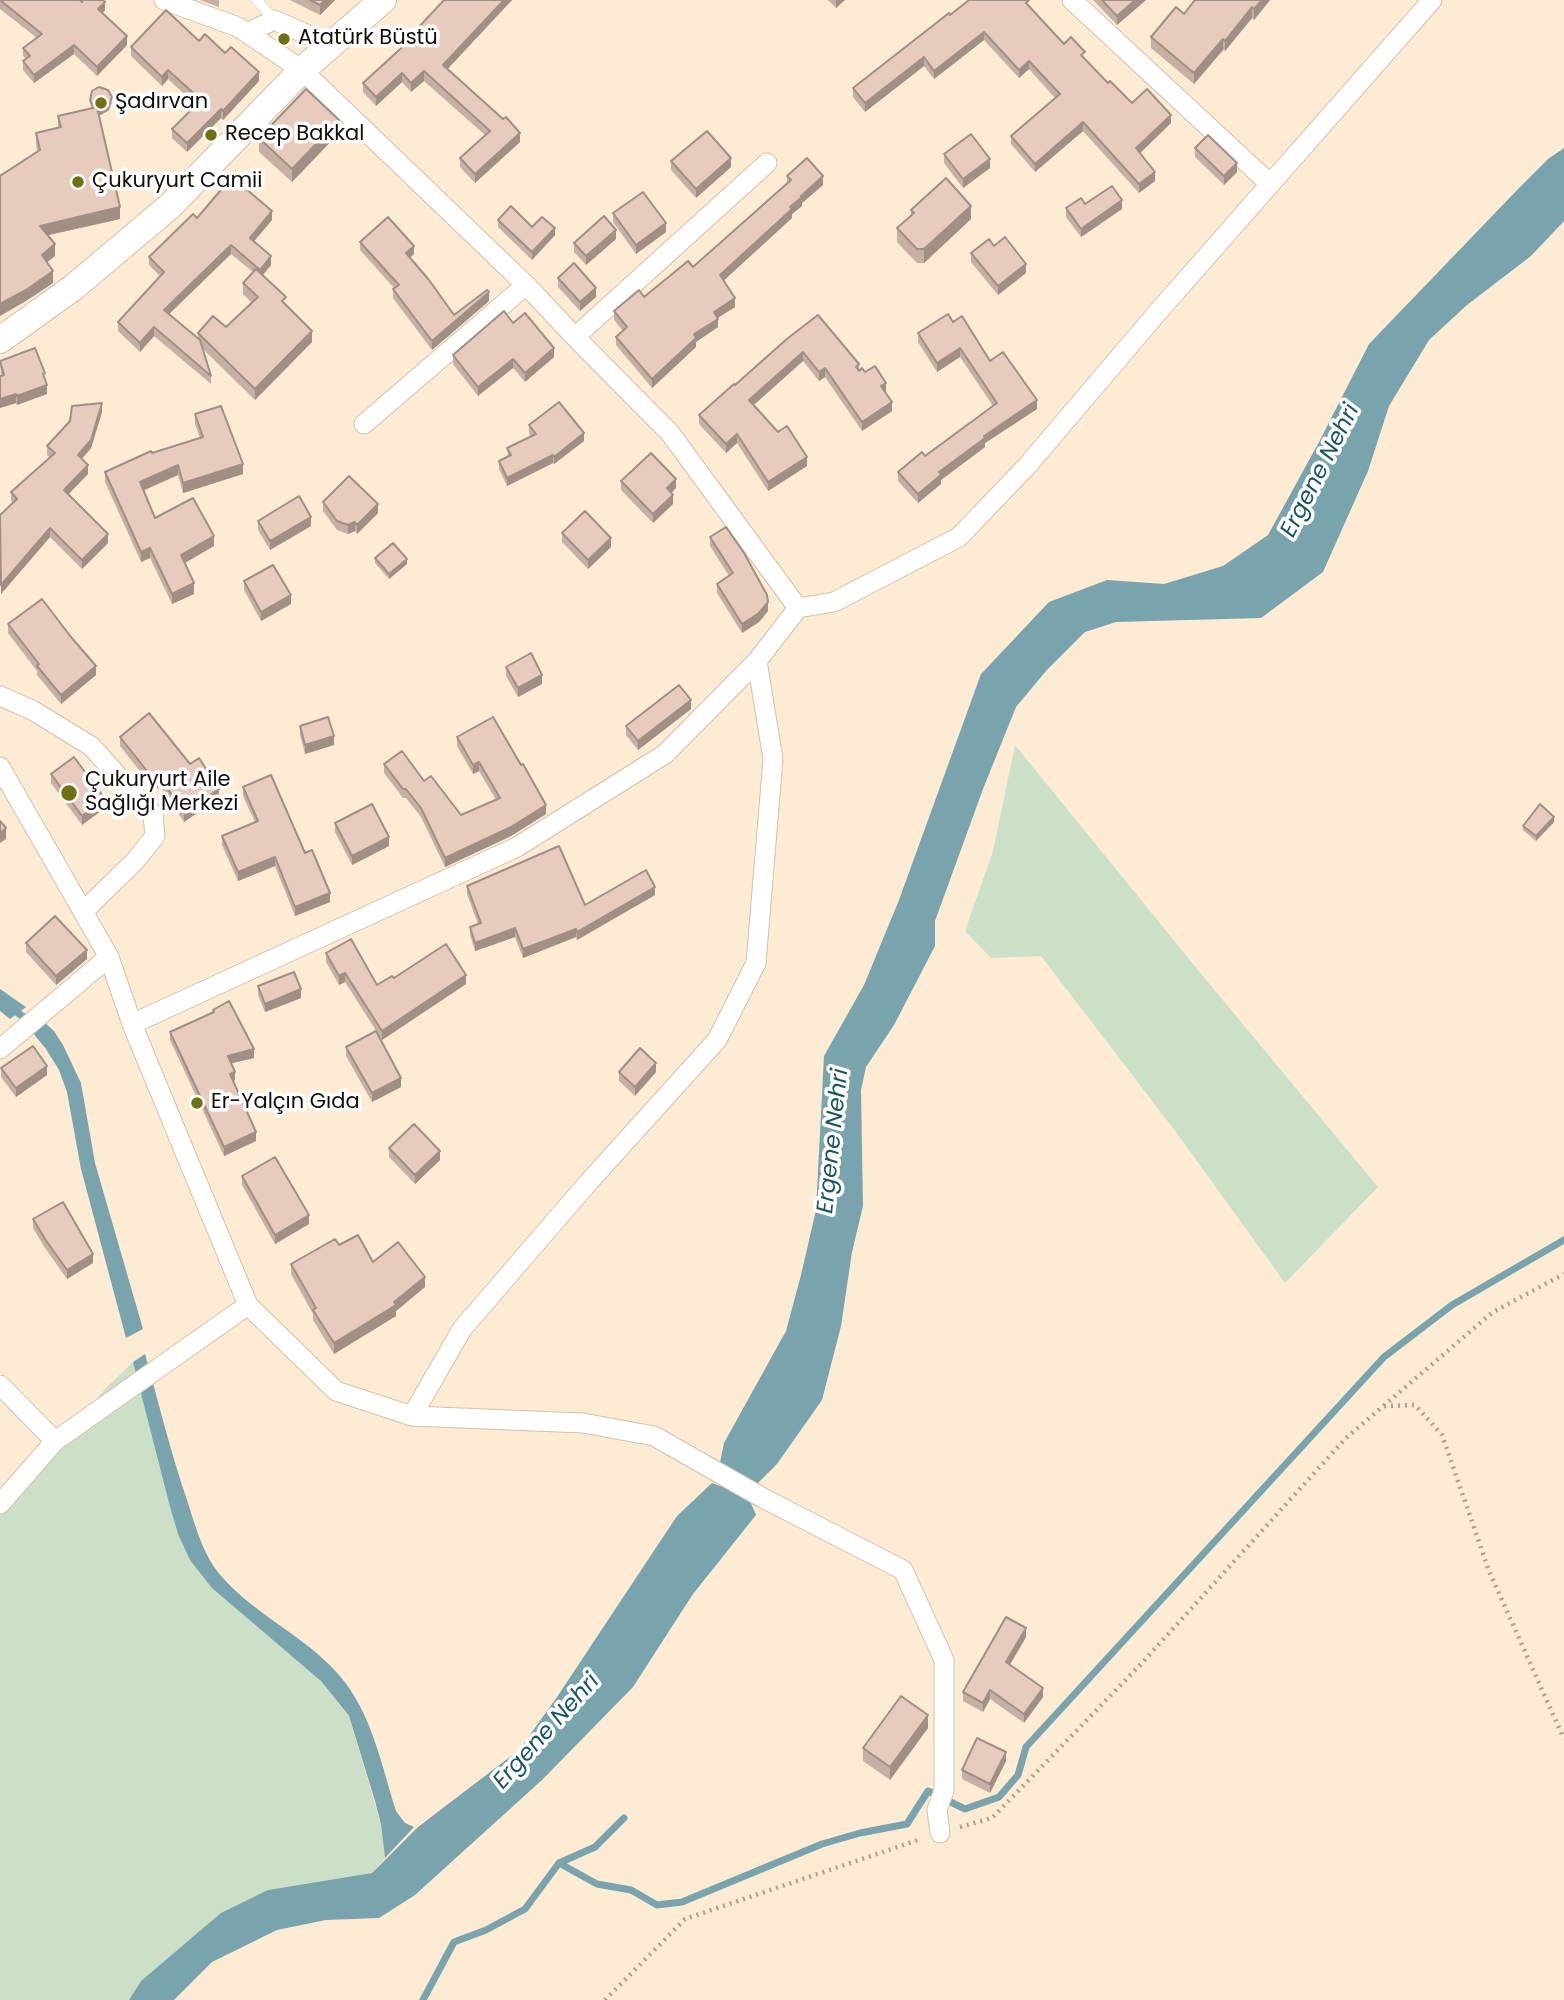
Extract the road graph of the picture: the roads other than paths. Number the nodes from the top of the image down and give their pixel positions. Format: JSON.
{"nodes":[{"id":1,"x":164,"y":0,"type":"edge"},
{"id":2,"x":257,"y":0,"type":"edge"},
{"id":3,"x":383,"y":0,"type":"edge"},
{"id":4,"x":1072,"y":0,"type":"edge"},
{"id":5,"x":1432,"y":0,"type":"edge"},
{"id":6,"x":274,"y":20,"type":"junction"},
{"id":7,"x":247,"y":33,"type":"junction"},
{"id":8,"x":331,"y":45,"type":"junction"},
{"id":9,"x":302,"y":70,"type":"junction"},
{"id":10,"x":767,"y":163,"type":"dead end"},
{"id":11,"x":1270,"y":184,"type":"junction"},
{"id":12,"x":526,"y":285,"type":"junction"},
{"id":13,"x":575,"y":337,"type":"junction"},
{"id":14,"x":0,"y":340,"type":"edge"},
{"id":15,"x":364,"y":424,"type":"dead end"},
{"id":16,"x":798,"y":608,"type":"junction"},
{"id":17,"x":757,"y":661,"type":"junction"},
{"id":18,"x":0,"y":695,"type":"edge"},
{"id":19,"x":0,"y":767,"type":"edge"},
{"id":20,"x":83,"y":912,"type":"junction"},
{"id":21,"x":109,"y":957,"type":"junction"},
{"id":22,"x":132,"y":1024,"type":"junction"},
{"id":23,"x":0,"y":1049,"type":"edge"},
{"id":24,"x":248,"y":1305,"type":"junction"},
{"id":25,"x":0,"y":1385,"type":"edge"},
{"id":26,"x":412,"y":1416,"type":"junction"},
{"id":27,"x":55,"y":1441,"type":"junction"},
{"id":28,"x":0,"y":1504,"type":"edge"},
{"id":29,"x":940,"y":1833,"type":"road end"}],
"edges":[{"from":1,"to":7,"type":"street"},
{"from":2,"to":6,"type":"lane"},
{"from":3,"to":8,"type":"main road"},
{"from":4,"to":11,"type":"street"},
{"from":5,"to":11,"type":"street"},
{"from":6,"to":7,"type":"street"},
{"from":6,"to":8,"type":"street"},
{"from":7,"to":9,"type":"street"},
{"from":8,"to":9,"type":"main road"},
{"from":9,"to":12,"type":"street"},
{"from":9,"to":14,"type":"main road"},
{"from":10,"to":13,"type":"street"},
{"from":11,"to":16,"type":"street"},
{"from":12,"to":13,"type":"street"},
{"from":12,"to":15,"type":"street"},
{"from":13,"to":16,"type":"street"},
{"from":16,"to":17,"type":"street"},
{"from":17,"to":22,"type":"street"},
{"from":17,"to":26,"type":"street"},
{"from":18,"to":20,"type":"street"},
{"from":19,"to":20,"type":"street"},
{"from":20,"to":21,"type":"street"},
{"from":21,"to":22,"type":"street"},
{"from":21,"to":23,"type":"street"},
{"from":22,"to":24,"type":"street"},
{"from":24,"to":26,"type":"street"},
{"from":24,"to":27,"type":"street"},
{"from":25,"to":27,"type":"street"},
{"from":26,"to":29,"type":"street"},
{"from":27,"to":28,"type":"street"}]}
